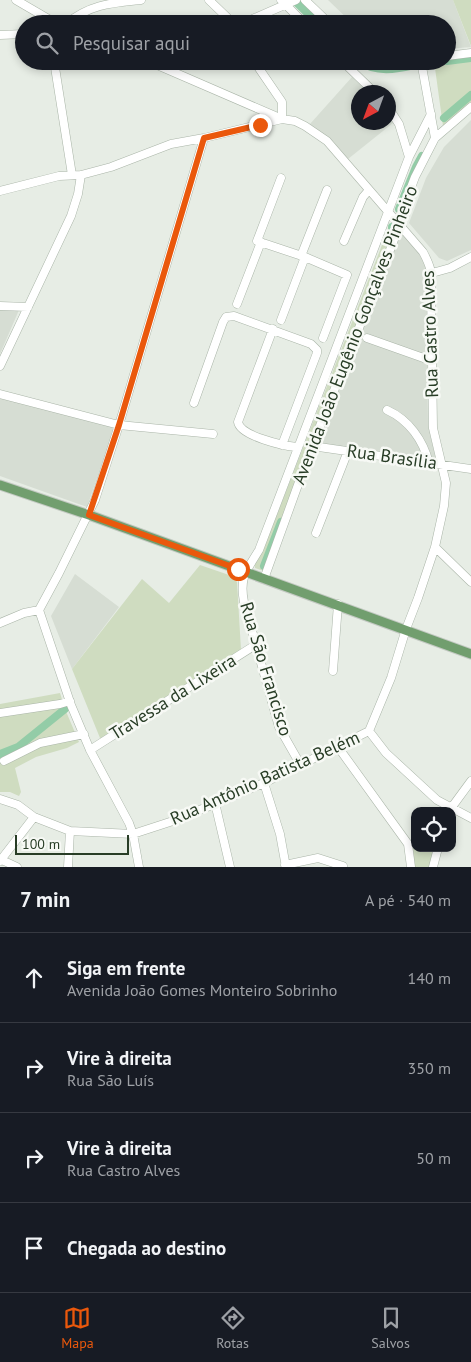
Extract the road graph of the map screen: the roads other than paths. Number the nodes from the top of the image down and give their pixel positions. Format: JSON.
{"nodes":[{"id":1,"x":16,"y":0,"type":"edge"},
{"id":2,"x":141,"y":0,"type":"edge"},
{"id":3,"x":209,"y":0,"type":"edge"},
{"id":4,"x":305,"y":0,"type":"edge"},
{"id":5,"x":288,"y":2,"type":"edge"},
{"id":6,"x":40,"y":15,"type":"edge"},
{"id":7,"x":77,"y":15,"type":"edge"},
{"id":8,"x":225,"y":15,"type":"edge"},
{"id":9,"x":260,"y":15,"type":"edge"},
{"id":10,"x":298,"y":15,"type":"edge"},
{"id":11,"x":321,"y":15,"type":"edge"},
{"id":12,"x":15,"y":34,"type":"edge"},
{"id":13,"x":0,"y":35,"type":"edge"},
{"id":14,"x":471,"y":53,"type":"edge"},
{"id":15,"x":456,"y":55,"type":"edge"},
{"id":16,"x":56,"y":70,"type":"edge"},
{"id":17,"x":169,"y":70,"type":"edge"},
{"id":18,"x":261,"y":70,"type":"edge"},
{"id":19,"x":351,"y":70,"type":"edge"},
{"id":20,"x":422,"y":70,"type":"edge"},
{"id":21,"x":367,"y":85,"type":"edge"},
{"id":22,"x":471,"y":107,"type":"edge"},
{"id":23,"x":431,"y":114,"type":"junction"},
{"id":24,"x":282,"y":119,"type":"junction"},
{"id":25,"x":396,"y":119,"type":"edge"},
{"id":26,"x":204,"y":138,"type":"junction"},
{"id":27,"x":435,"y":138,"type":"junction"},
{"id":28,"x":409,"y":157,"type":"junction"},
{"id":29,"x":76,"y":175,"type":"junction"},
{"id":30,"x":281,"y":178,"type":"dead end"},
{"id":31,"x":327,"y":190,"type":"dead end"},
{"id":32,"x":369,"y":190,"type":"junction"},
{"id":33,"x":0,"y":191,"type":"edge"},
{"id":34,"x":388,"y":211,"type":"junction"},
{"id":35,"x":399,"y":224,"type":"junction"},
{"id":36,"x":261,"y":242,"type":"junction"},
{"id":37,"x":344,"y":242,"type":"dead end"},
{"id":38,"x":303,"y":257,"type":"junction"},
{"id":39,"x":471,"y":257,"type":"edge"},
{"id":40,"x":432,"y":273,"type":"junction"},
{"id":41,"x":347,"y":275,"type":"junction"},
{"id":42,"x":362,"y":278,"type":"junction"},
{"id":43,"x":237,"y":304,"type":"dead end"},
{"id":44,"x":0,"y":306,"type":"edge"},
{"id":45,"x":28,"y":307,"type":"junction"},
{"id":46,"x":281,"y":320,"type":"dead end"},
{"id":47,"x":273,"y":329,"type":"junction"},
{"id":48,"x":323,"y":338,"type":"dead end"},
{"id":49,"x":367,"y":338,"type":"dead end"},
{"id":50,"x":432,"y":361,"type":"junction"},
{"id":51,"x":0,"y":366,"type":"edge"},
{"id":52,"x":0,"y":394,"type":"edge"},
{"id":53,"x":194,"y":403,"type":"dead end"},
{"id":54,"x":387,"y":410,"type":"dead end"},
{"id":55,"x":119,"y":425,"type":"junction"},
{"id":56,"x":212,"y":434,"type":"dead end"},
{"id":57,"x":282,"y":446,"type":"junction"},
{"id":58,"x":312,"y":446,"type":"junction"},
{"id":59,"x":297,"y":447,"type":"junction"},
{"id":60,"x":348,"y":451,"type":"junction"},
{"id":61,"x":429,"y":462,"type":"junction"},
{"id":62,"x":442,"y":464,"type":"junction"},
{"id":63,"x":471,"y":469,"type":"edge"},
{"id":64,"x":0,"y":485,"type":"edge"},
{"id":65,"x":89,"y":515,"type":"junction"},
{"id":66,"x":316,"y":533,"type":"dead end"},
{"id":67,"x":435,"y":547,"type":"junction"},
{"id":68,"x":245,"y":572,"type":"junction"},
{"id":69,"x":264,"y":579,"type":"junction"},
{"id":70,"x":471,"y":582,"type":"edge"},
{"id":71,"x":338,"y":604,"type":"junction"},
{"id":72,"x":39,"y":610,"type":"junction"},
{"id":73,"x":0,"y":623,"type":"edge"},
{"id":74,"x":406,"y":629,"type":"junction"},
{"id":75,"x":257,"y":644,"type":"junction"},
{"id":76,"x":471,"y":654,"type":"edge"},
{"id":77,"x":333,"y":672,"type":"dead end"},
{"id":78,"x":70,"y":701,"type":"junction"},
{"id":79,"x":0,"y":713,"type":"edge"},
{"id":80,"x":369,"y":731,"type":"junction"},
{"id":81,"x":84,"y":734,"type":"junction"},
{"id":82,"x":338,"y":747,"type":"junction"},
{"id":83,"x":90,"y":750,"type":"junction"},
{"id":84,"x":4,"y":761,"type":"dead end"},
{"id":85,"x":300,"y":764,"type":"junction"},
{"id":86,"x":471,"y":781,"type":"edge"},
{"id":87,"x":264,"y":783,"type":"junction"},
{"id":88,"x":0,"y":799,"type":"edge"},
{"id":89,"x":215,"y":803,"type":"junction"},
{"id":90,"x":447,"y":807,"type":"edge"},
{"id":91,"x":452,"y":807,"type":"edge"},
{"id":92,"x":456,"y":812,"type":"edge"},
{"id":93,"x":34,"y":817,"type":"junction"},
{"id":94,"x":471,"y":818,"type":"edge"},
{"id":95,"x":70,"y":831,"type":"junction"},
{"id":96,"x":133,"y":834,"type":"junction"},
{"id":97,"x":437,"y":852,"type":"edge"},
{"id":98,"x":1,"y":861,"type":"edge"},
{"id":99,"x":286,"y":866,"type":"edge"},
{"id":100,"x":343,"y":866,"type":"edge"},
{"id":101,"x":17,"y":867,"type":"edge"},
{"id":102,"x":68,"y":867,"type":"edge"},
{"id":103,"x":139,"y":867,"type":"edge"},
{"id":104,"x":230,"y":867,"type":"edge"},
{"id":105,"x":411,"y":867,"type":"edge"},
{"id":106,"x":433,"y":867,"type":"edge"}],
"edges":[{"from":1,"to":6,"type":"street"},
{"from":2,"to":7,"type":"street"},
{"from":3,"to":8,"type":"street"},
{"from":4,"to":11,"type":"street"},
{"from":5,"to":9,"type":"street"},
{"from":5,"to":10,"type":"street"},
{"from":12,"to":13,"type":"street"},
{"from":14,"to":15,"type":"street"},
{"from":16,"to":29,"type":"street"},
{"from":17,"to":24,"type":"street","name":"Rua Castro Alves"},
{"from":18,"to":24,"type":"street"},
{"from":19,"to":21,"type":"street"},
{"from":20,"to":23,"type":"street"},
{"from":22,"to":27,"type":"street","name":"Avenida João Eugênio Gonçalves Pinheiro"},
{"from":23,"to":27,"type":"street"},
{"from":23,"to":28,"type":"street","name":"Avenida João Eugênio Gonçalves Pinheiro"},
{"from":24,"to":26,"type":"street"},
{"from":24,"to":32,"type":"street","name":"Rua Castro Alves"},
{"from":25,"to":28,"type":"street"},
{"from":26,"to":29,"type":"street"},
{"from":26,"to":55,"type":"street"},
{"from":27,"to":35,"type":"street","name":"Avenida João Eugênio Gonçalves Pinheiro"},
{"from":28,"to":34,"type":"street","name":"Avenida João Eugênio Gonçalves Pinheiro"},
{"from":29,"to":33,"type":"street"},
{"from":29,"to":45,"type":"street"},
{"from":30,"to":36,"type":"street"},
{"from":31,"to":38,"type":"street"},
{"from":32,"to":34,"type":"street","name":"Rua Castro Alves"},
{"from":32,"to":37,"type":"street"},
{"from":34,"to":35,"type":"street","name":"Rua Castro Alves"},
{"from":34,"to":42,"type":"street","name":"Avenida João Eugênio Gonçalves Pinheiro"},
{"from":35,"to":40,"type":"street","name":"Rua Castro Alves"},
{"from":35,"to":58,"type":"street","name":"Avenida João Eugênio Gonçalves Pinheiro"},
{"from":36,"to":38,"type":"street"},
{"from":36,"to":43,"type":"street"},
{"from":38,"to":41,"type":"street"},
{"from":38,"to":46,"type":"street"},
{"from":39,"to":40,"type":"street"},
{"from":40,"to":50,"type":"street","name":"Rua Castro Alves"},
{"from":41,"to":42,"type":"street"},
{"from":41,"to":48,"type":"street"},
{"from":42,"to":59,"type":"street","name":"Avenida João Eugênio Gonçalves Pinheiro"},
{"from":44,"to":45,"type":"street"},
{"from":45,"to":51,"type":"street"},
{"from":47,"to":53,"type":"street"},
{"from":47,"to":57,"type":"street"},
{"from":47,"to":57,"type":"street"},
{"from":49,"to":50,"type":"street"},
{"from":50,"to":62,"type":"street","name":"Rua Castro Alves"},
{"from":52,"to":55,"type":"street"},
{"from":54,"to":61,"type":"street"},
{"from":55,"to":56,"type":"street"},
{"from":55,"to":65,"type":"street"},
{"from":57,"to":59,"type":"street"},
{"from":58,"to":60,"type":"street","name":"Rua Brasília"},
{"from":58,"to":69,"type":"street","name":"Avenida João Eugênio Gonçalves Pinheiro"},
{"from":59,"to":68,"type":"street","name":"Avenida João Eugênio Gonçalves Pinheiro"},
{"from":60,"to":61,"type":"street","name":"Rua Brasília"},
{"from":60,"to":66,"type":"street"},
{"from":61,"to":62,"type":"street","name":"Rua Brasília"},
{"from":62,"to":63,"type":"street","name":"Rua Brasília"},
{"from":62,"to":67,"type":"street","name":"Rua Castro Alves"},
{"from":64,"to":65,"type":"main road"},
{"from":65,"to":68,"type":"main road"},
{"from":65,"to":72,"type":"street"},
{"from":67,"to":70,"type":"street"},
{"from":67,"to":74,"type":"street","name":"Rua Castro Alves"},
{"from":68,"to":69,"type":"main road"},
{"from":68,"to":75,"type":"street","name":"Rua São Francisco"},
{"from":69,"to":71,"type":"main road"},
{"from":71,"to":74,"type":"main road"},
{"from":71,"to":77,"type":"street"},
{"from":72,"to":73,"type":"street"},
{"from":72,"to":78,"type":"street"},
{"from":74,"to":76,"type":"main road"},
{"from":74,"to":80,"type":"street","name":"Rua Antônio Batista Belém"},
{"from":75,"to":83,"type":"street","name":"Travessa da Lixeira"},
{"from":75,"to":85,"type":"street","name":"Rua São Francisco"},
{"from":78,"to":79,"type":"street"},
{"from":78,"to":81,"type":"street"},
{"from":80,"to":82,"type":"street","name":"Rua Antônio Batista Belém"},
{"from":80,"to":90,"type":"street"},
{"from":81,"to":83,"type":"street"},
{"from":81,"to":84,"type":"street"},
{"from":82,"to":85,"type":"street","name":"Rua Antônio Batista Belém"},
{"from":82,"to":105,"type":"street"},
{"from":83,"to":96,"type":"street"},
{"from":85,"to":87,"type":"street","name":"Rua Antônio Batista Belém"},
{"from":86,"to":91,"type":"street"},
{"from":87,"to":89,"type":"street","name":"Rua Antônio Batista Belém"},
{"from":87,"to":99,"type":"street"},
{"from":88,"to":93,"type":"street","name":"Rua Antônio Batista Belém"},
{"from":89,"to":96,"type":"street","name":"Rua Antônio Batista Belém"},
{"from":89,"to":104,"type":"street"},
{"from":92,"to":94,"type":"street"},
{"from":93,"to":95,"type":"street","name":"Rua Antônio Batista Belém"},
{"from":93,"to":98,"type":"street"},
{"from":95,"to":96,"type":"street","name":"Rua Antônio Batista Belém"},
{"from":95,"to":102,"type":"street"},
{"from":96,"to":103,"type":"street"},
{"from":97,"to":106,"type":"street"},
{"from":98,"to":101,"type":"street"},
{"from":99,"to":100,"type":"street"}]}
